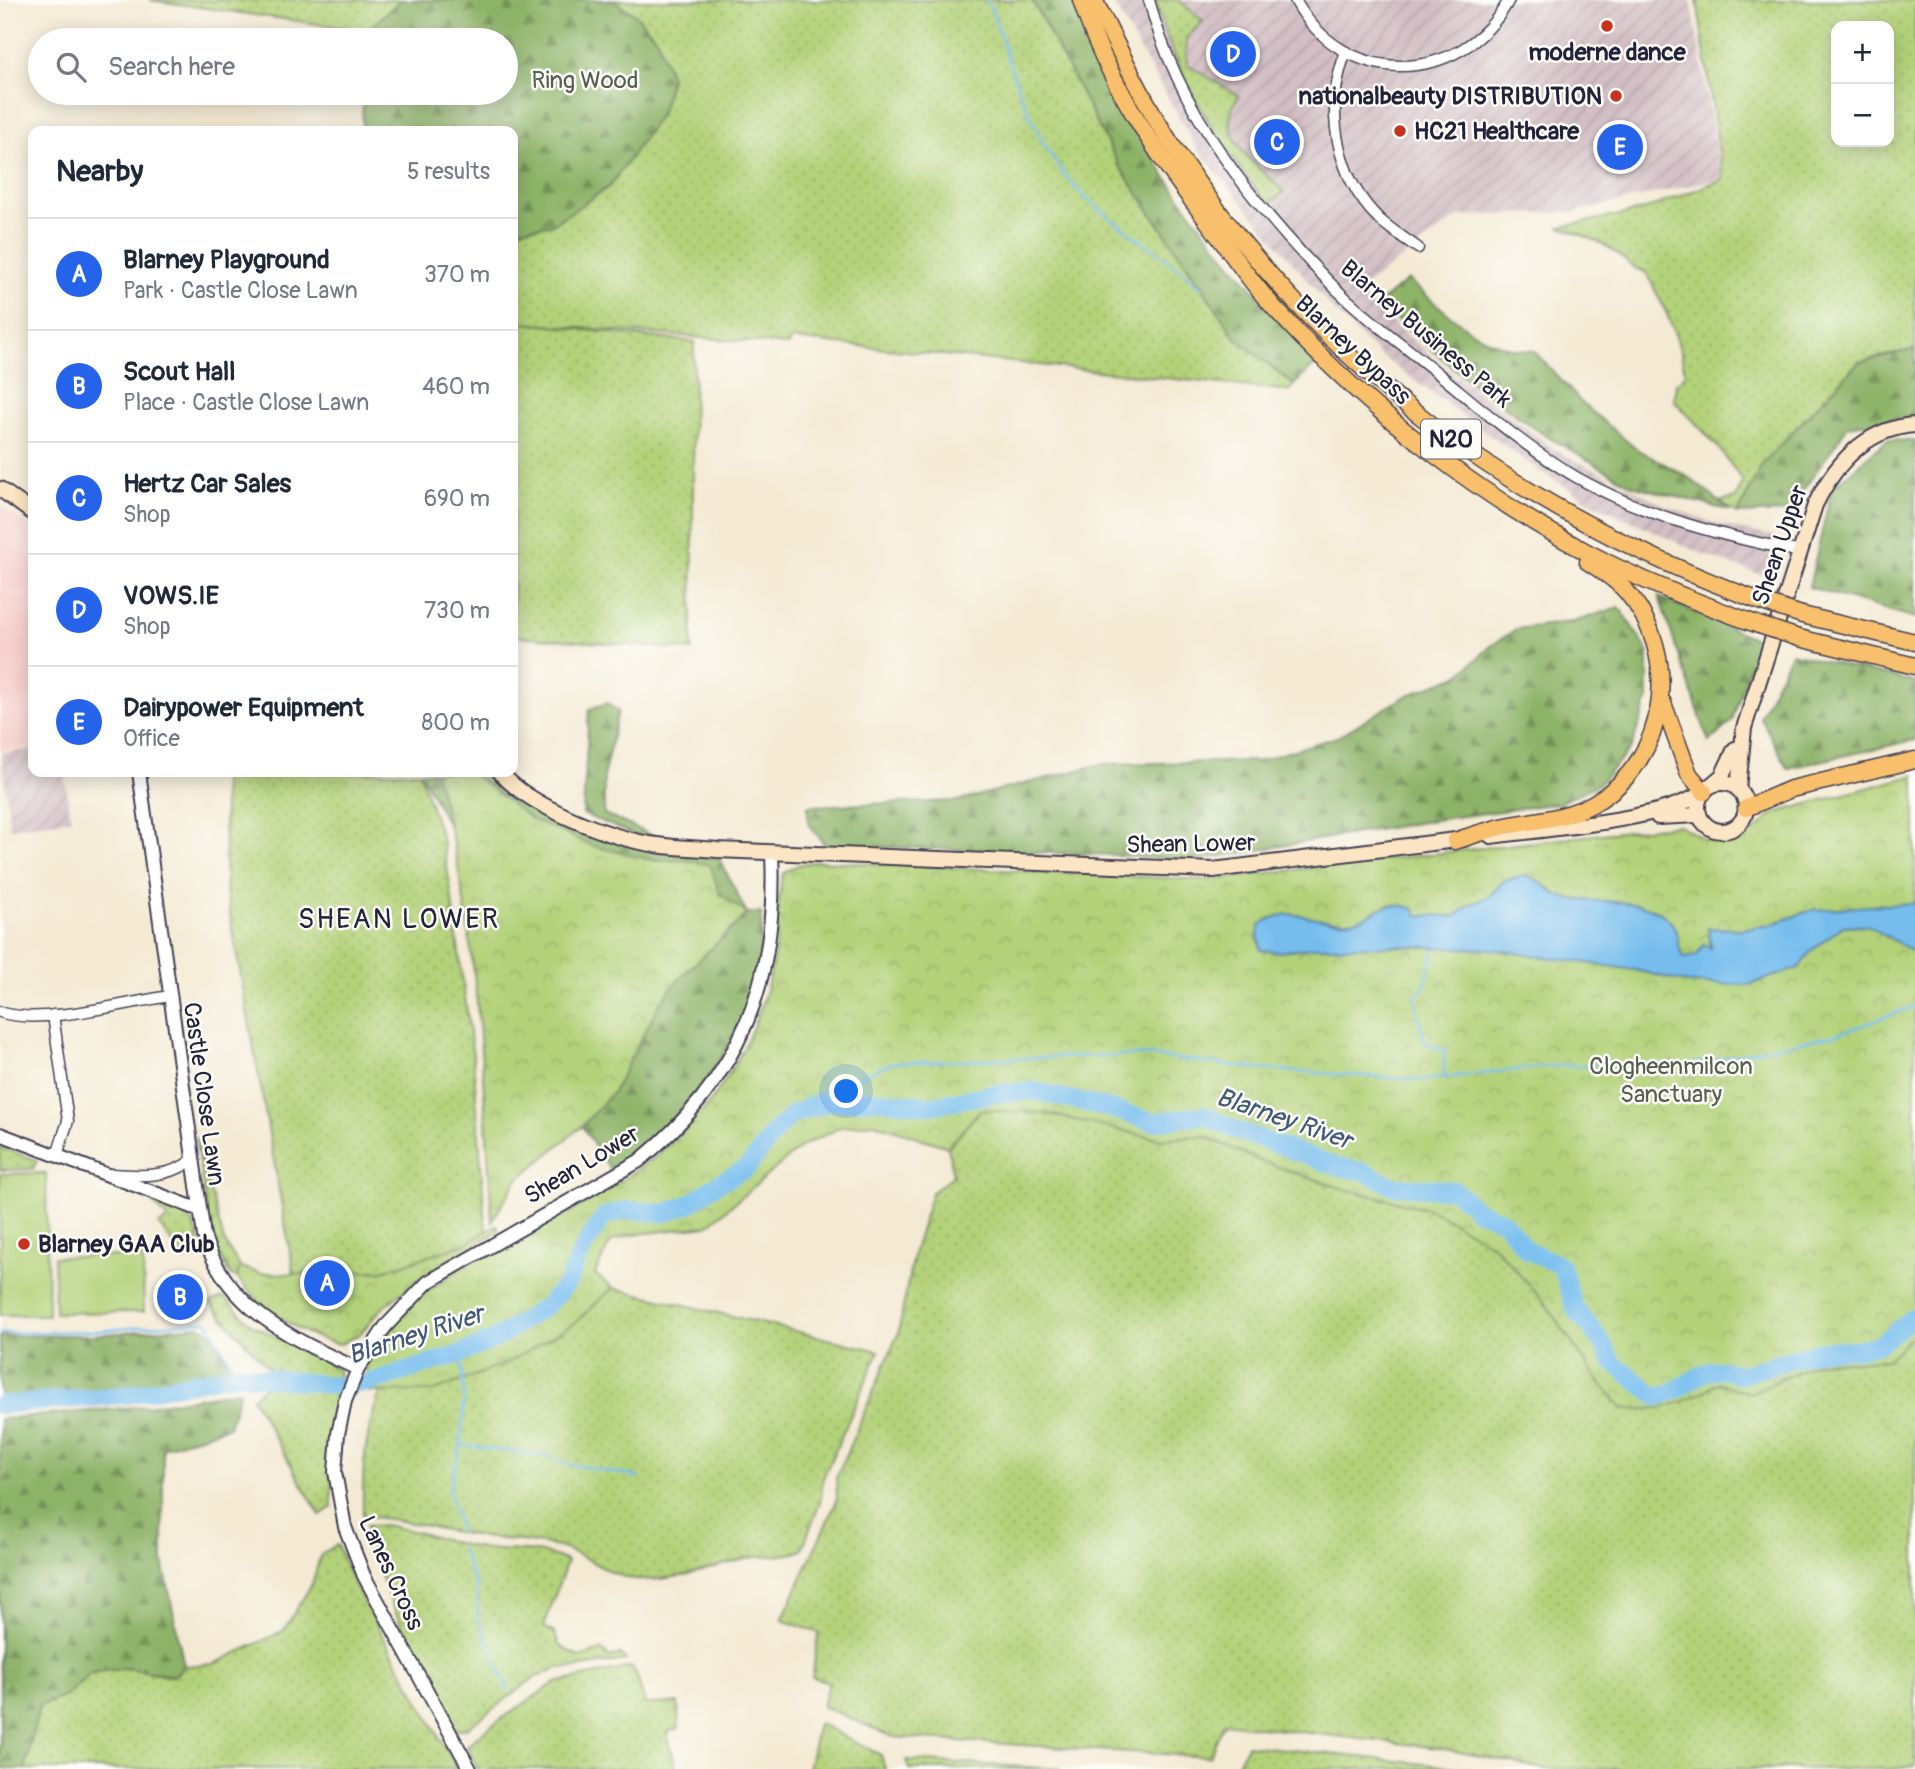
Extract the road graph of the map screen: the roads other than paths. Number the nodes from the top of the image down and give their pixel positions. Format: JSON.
{"nodes":[{"id":1,"x":1081,"y":0,"type":"edge"},
{"id":2,"x":1094,"y":0,"type":"edge"},
{"id":3,"x":1150,"y":0,"type":"edge"},
{"id":4,"x":1295,"y":0,"type":"edge"},
{"id":5,"x":1508,"y":0,"type":"edge"},
{"id":6,"x":1346,"y":52,"type":"junction"},
{"id":7,"x":1418,"y":248,"type":"dead end"},
{"id":8,"x":1915,"y":425,"type":"edge"},
{"id":9,"x":0,"y":489,"type":"edge"},
{"id":10,"x":1482,"y":489,"type":"junction"},
{"id":11,"x":28,"y":509,"type":"edge"},
{"id":12,"x":1801,"y":552,"type":"junction"},
{"id":13,"x":1915,"y":642,"type":"edge"},
{"id":14,"x":1915,"y":666,"type":"edge"},
{"id":15,"x":1662,"y":699,"type":"junction"},
{"id":16,"x":1744,"y":728,"type":"junction"},
{"id":17,"x":1915,"y":760,"type":"edge"},
{"id":18,"x":140,"y":777,"type":"edge"},
{"id":19,"x":506,"y":777,"type":"edge"},
{"id":20,"x":1738,"y":789,"type":"junction"},
{"id":21,"x":1705,"y":790,"type":"junction"},
{"id":22,"x":1746,"y":808,"type":"junction"},
{"id":23,"x":1699,"y":815,"type":"junction"},
{"id":24,"x":1607,"y":820,"type":"junction"},
{"id":25,"x":1455,"y":841,"type":"junction"},
{"id":26,"x":772,"y":854,"type":"junction"},
{"id":27,"x":169,"y":996,"type":"junction"},
{"id":28,"x":0,"y":1012,"type":"edge"},
{"id":29,"x":53,"y":1016,"type":"junction"},
{"id":30,"x":0,"y":1134,"type":"edge"},
{"id":31,"x":57,"y":1155,"type":"junction"},
{"id":32,"x":192,"y":1160,"type":"junction"},
{"id":33,"x":105,"y":1174,"type":"junction"},
{"id":34,"x":200,"y":1210,"type":"junction"},
{"id":35,"x":368,"y":1351,"type":"junction"},
{"id":36,"x":337,"y":1359,"type":"junction"},
{"id":37,"x":355,"y":1374,"type":"junction"},
{"id":38,"x":470,"y":1769,"type":"edge"}],
"edges":[{"from":1,"to":10,"type":"highway","name":"Blarney Bypass","number":"N20"},
{"from":2,"to":13,"type":"highway","name":"Blarney Bypass","number":"N20","bridge":true},
{"from":3,"to":12,"type":"street","name":"Blarney Business Park"},
{"from":4,"to":6,"type":"street"},
{"from":5,"to":6,"type":"street"},
{"from":6,"to":7,"type":"street"},
{"from":8,"to":12,"type":"main road","name":"Shean Upper"},
{"from":9,"to":11,"type":"main road"},
{"from":10,"to":14,"type":"highway","name":"Blarney Bypass","number":"N20","bridge":true},
{"from":10,"to":15,"type":"highway"},
{"from":12,"to":16,"type":"main road","name":"Shean Upper"},
{"from":15,"to":21,"type":"highway"},
{"from":15,"to":25,"type":"highway"},
{"from":16,"to":20,"type":"main road","name":"Shean Upper"},
{"from":16,"to":21,"type":"main road","name":"Shean Upper"},
{"from":17,"to":22,"type":"highway"},
{"from":18,"to":27,"type":"street","name":"Castle Close Lawn"},
{"from":19,"to":26,"type":"main road","name":"Shean Lower"},
{"from":20,"to":21,"type":"main road"},
{"from":20,"to":22,"type":"main road"},
{"from":21,"to":23,"type":"main road"},
{"from":21,"to":24,"type":"main road","name":"Shean Lower"},
{"from":22,"to":23,"type":"main road"},
{"from":23,"to":24,"type":"main road","name":"Shean Lower"},
{"from":24,"to":25,"type":"main road","name":"Shean Lower"},
{"from":25,"to":26,"type":"main road","name":"Shean Lower"},
{"from":26,"to":35,"type":"street","name":"Shean Lower"},
{"from":27,"to":29,"type":"street"},
{"from":27,"to":32,"type":"street","name":"Castle Close Lawn"},
{"from":28,"to":29,"type":"street"},
{"from":29,"to":31,"type":"street"},
{"from":30,"to":31,"type":"street"},
{"from":31,"to":33,"type":"street"},
{"from":32,"to":33,"type":"street"},
{"from":32,"to":34,"type":"street","name":"Castle Close Lawn"},
{"from":33,"to":34,"type":"street"},
{"from":34,"to":36,"type":"street","name":"Castle Close Lawn"},
{"from":35,"to":36,"type":"street"},
{"from":35,"to":37,"type":"street","name":"Shean Lower"},
{"from":36,"to":37,"type":"street","name":"Castle Close Lawn"},
{"from":37,"to":38,"type":"street","name":"Lanes Cross"}]}
